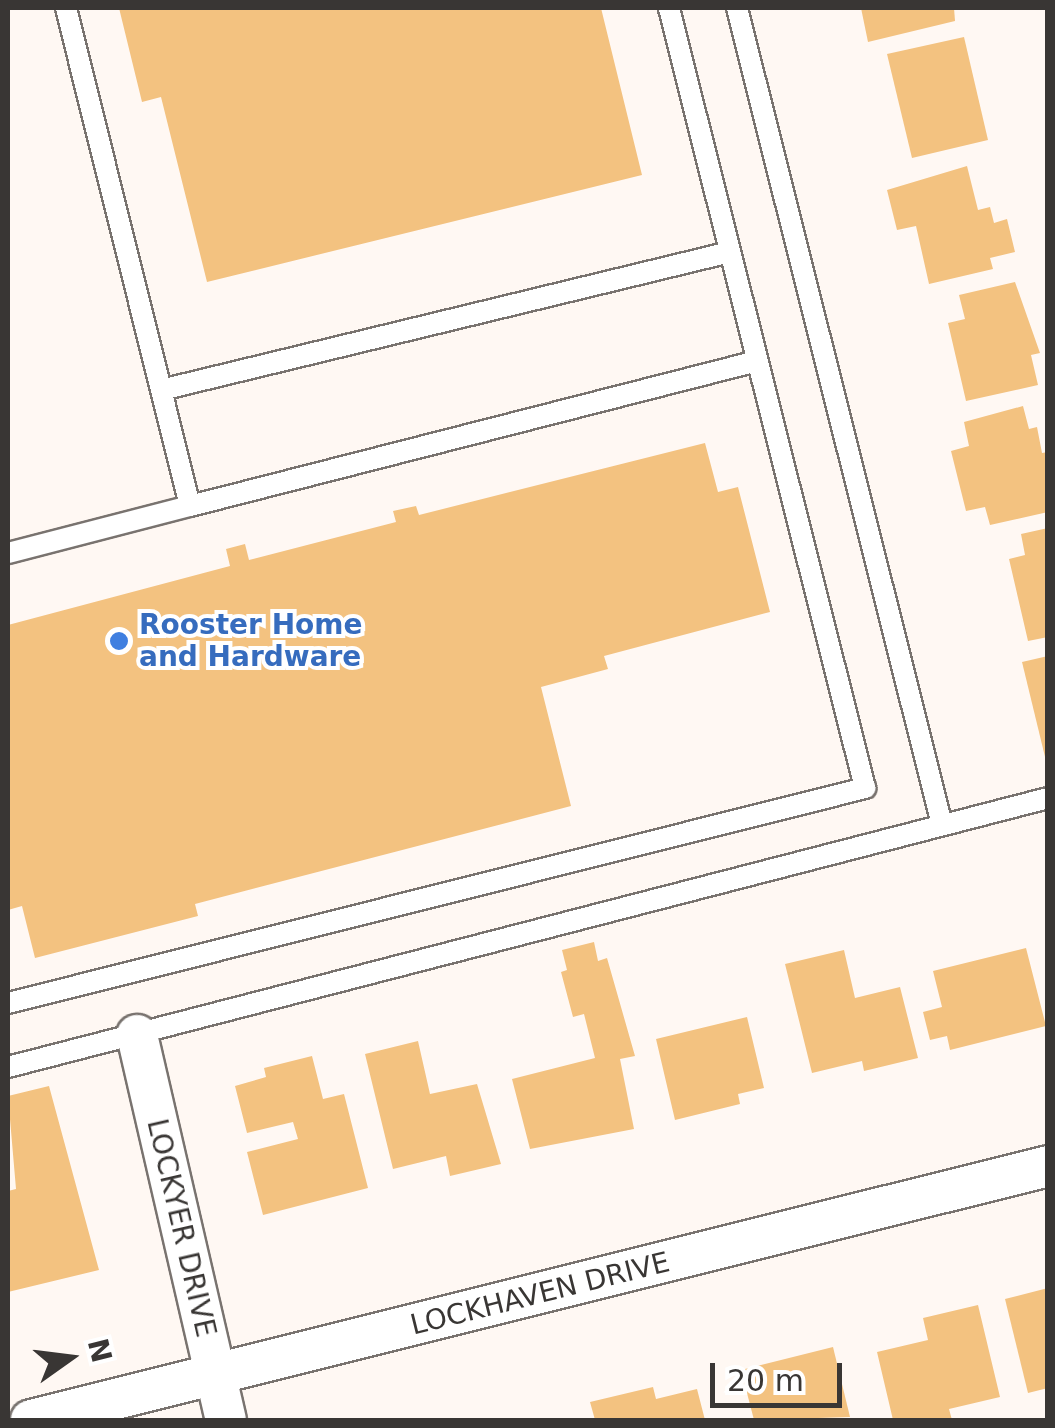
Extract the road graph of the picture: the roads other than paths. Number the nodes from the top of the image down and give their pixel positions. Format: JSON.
{"nodes":[{"id":1,"x":66,"y":8,"type":"edge"},
{"id":2,"x":669,"y":8,"type":"edge"},
{"id":3,"x":737,"y":8,"type":"edge"},
{"id":4,"x":730,"y":252,"type":"junction"},
{"id":5,"x":758,"y":362,"type":"junction"},
{"id":6,"x":161,"y":390,"type":"junction"},
{"id":7,"x":190,"y":506,"type":"junction"},
{"id":8,"x":8,"y":554,"type":"edge"},
{"id":9,"x":1048,"y":798,"type":"edge"},
{"id":10,"x":942,"y":825,"type":"junction"},
{"id":11,"x":8,"y":1003,"type":"edge"},
{"id":12,"x":137,"y":1035,"type":"junction"},
{"id":13,"x":8,"y":1067,"type":"edge"},
{"id":14,"x":1048,"y":1166,"type":"edge"},
{"id":15,"x":215,"y":1376,"type":"junction"},
{"id":16,"x":32,"y":1420,"type":"edge"},
{"id":17,"x":226,"y":1420,"type":"edge"}],
"edges":[{"from":1,"to":6,"type":"lane"},
{"from":2,"to":4,"type":"lane"},
{"from":3,"to":10,"type":"lane"},
{"from":4,"to":5,"type":"lane"},
{"from":4,"to":6,"type":"lane"},
{"from":5,"to":7,"type":"lane"},
{"from":5,"to":11,"type":"lane"},
{"from":6,"to":7,"type":"lane"},
{"from":7,"to":8,"type":"lane"},
{"from":9,"to":10,"type":"lane"},
{"from":10,"to":12,"type":"lane"},
{"from":12,"to":13,"type":"lane"},
{"from":12,"to":15,"type":"street","name":"LOCKYER DRIVE"},
{"from":14,"to":15,"type":"street","name":"LOCKHAVEN DRIVE"},
{"from":15,"to":16,"type":"street","name":"LOCKHAVEN DRIVE"},
{"from":15,"to":17,"type":"street","name":"LOCKYER DRIVE"}]}
